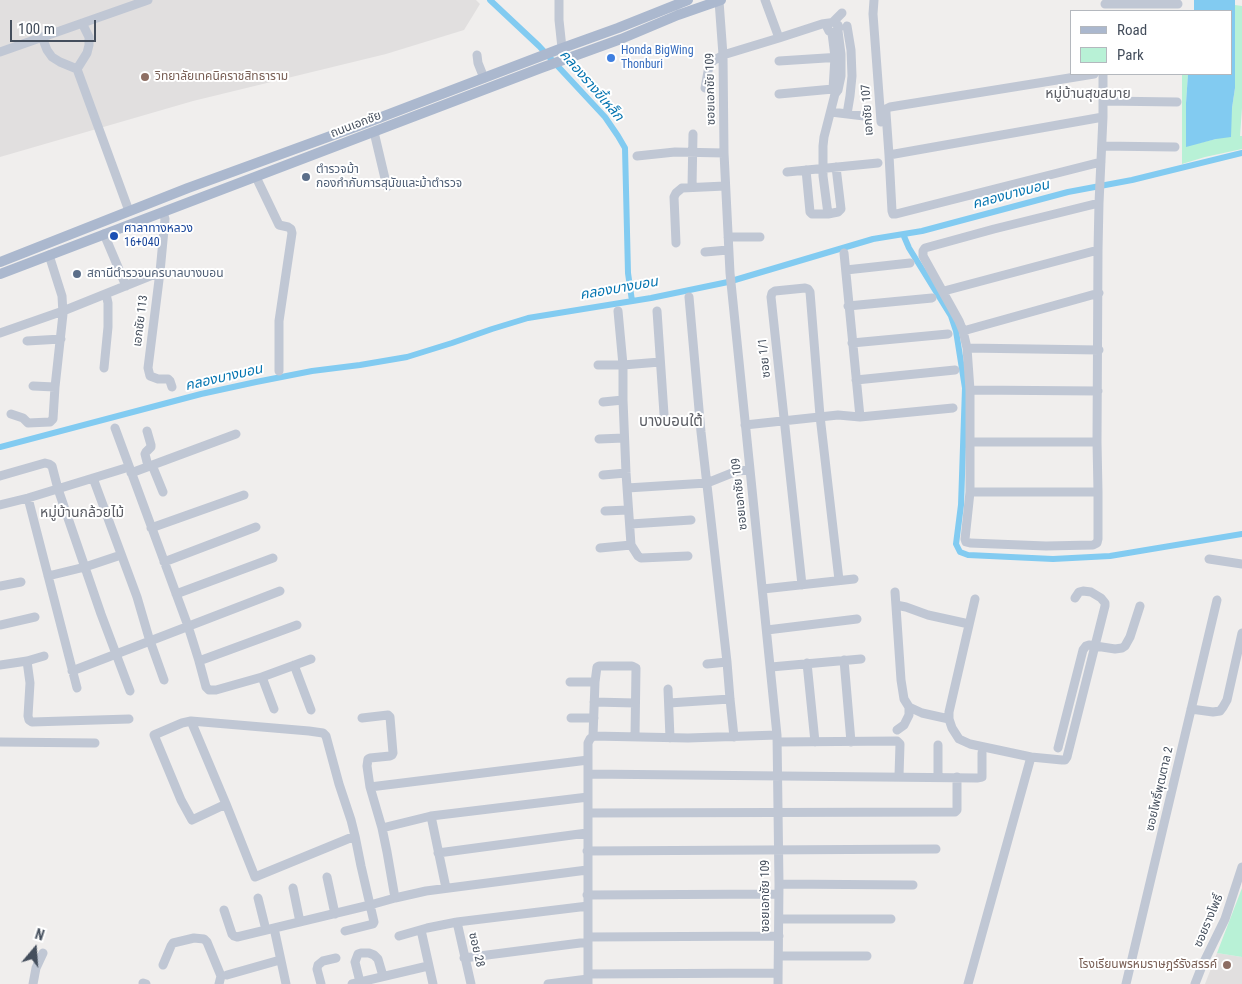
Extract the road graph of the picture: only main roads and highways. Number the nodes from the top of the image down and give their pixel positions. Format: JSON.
{"nodes":[{"id":1,"x":688,"y":0,"type":"edge"},
{"id":2,"x":720,"y":0,"type":"edge"},
{"id":3,"x":675,"y":2,"type":"edge"},
{"id":4,"x":678,"y":15,"type":"junction"},
{"id":5,"x":0,"y":262,"type":"edge"},
{"id":6,"x":0,"y":274,"type":"edge"}],
"edges":[{"from":1,"to":3,"type":"main road","name":"ถนนเอกชัย"},
{"from":2,"to":4,"type":"main road","name":"ถนนเอกชัย"},
{"from":3,"to":4,"type":"main road"},
{"from":3,"to":5,"type":"main road","name":"ถนนเอกชัย"},
{"from":4,"to":6,"type":"main road","name":"ถนนเอกชัย"}]}
